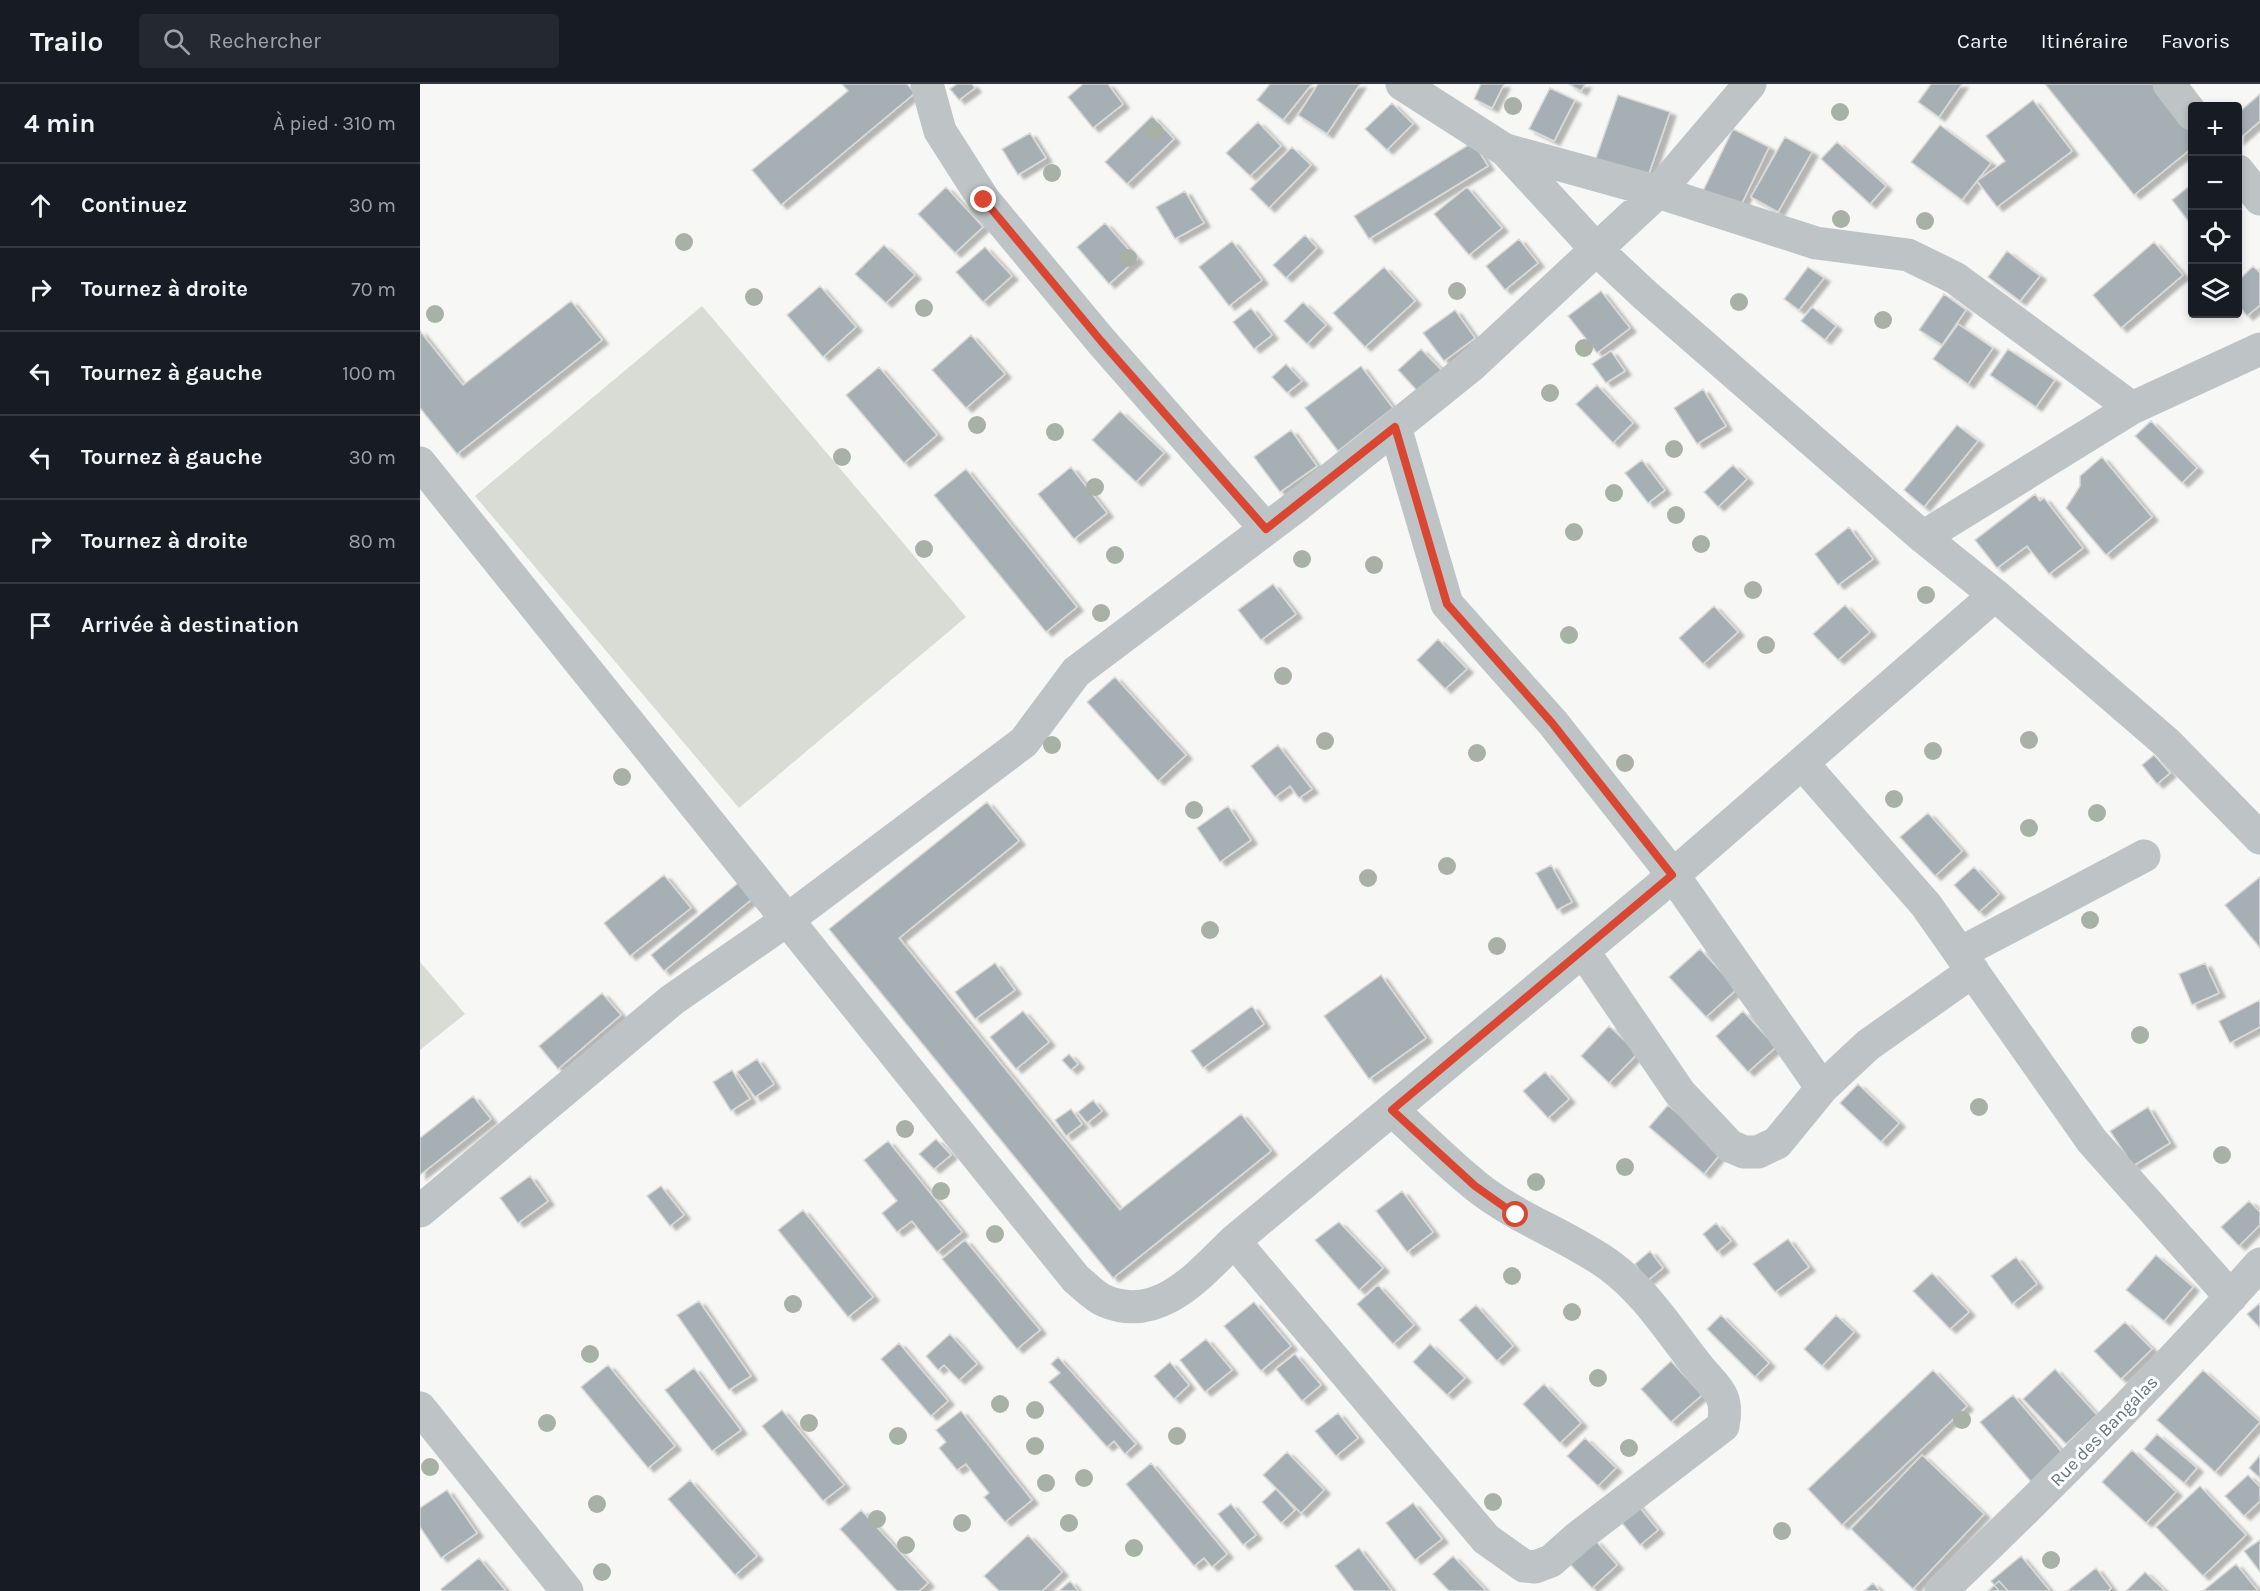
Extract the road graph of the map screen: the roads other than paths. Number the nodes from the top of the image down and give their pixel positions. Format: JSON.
{"nodes":[{"id":1,"x":927,"y":84,"type":"edge"},
{"id":2,"x":1402,"y":84,"type":"edge"},
{"id":3,"x":1750,"y":84,"type":"edge"},
{"id":4,"x":2169,"y":84,"type":"edge"},
{"id":5,"x":2188,"y":108,"type":"edge"},
{"id":6,"x":1505,"y":150,"type":"junction"},
{"id":7,"x":2242,"y":176,"type":"edge"},
{"id":8,"x":1658,"y":192,"type":"junction"},
{"id":9,"x":2260,"y":199,"type":"edge"},
{"id":10,"x":1597,"y":250,"type":"junction"},
{"id":11,"x":2260,"y":349,"type":"edge"},
{"id":12,"x":2132,"y":408,"type":"junction"},
{"id":13,"x":1395,"y":427,"type":"junction"},
{"id":14,"x":420,"y":463,"type":"edge"},
{"id":15,"x":1266,"y":529,"type":"junction"},
{"id":16,"x":1923,"y":537,"type":"junction"},
{"id":17,"x":1995,"y":595,"type":"junction"},
{"id":18,"x":1802,"y":763,"type":"junction"},
{"id":19,"x":2260,"y":838,"type":"edge"},
{"id":20,"x":2144,"y":856,"type":"dead end"},
{"id":21,"x":1672,"y":875,"type":"junction"},
{"id":22,"x":787,"y":920,"type":"junction"},
{"id":23,"x":1582,"y":951,"type":"junction"},
{"id":24,"x":1966,"y":962,"type":"junction"},
{"id":25,"x":1822,"y":1088,"type":"junction"},
{"id":26,"x":1392,"y":1110,"type":"junction"},
{"id":27,"x":420,"y":1211,"type":"edge"},
{"id":28,"x":1234,"y":1241,"type":"junction"},
{"id":29,"x":2260,"y":1264,"type":"edge"},
{"id":30,"x":2231,"y":1297,"type":"junction"},
{"id":31,"x":420,"y":1408,"type":"edge"},
{"id":32,"x":567,"y":1591,"type":"edge"},
{"id":33,"x":1941,"y":1591,"type":"edge"}],
"edges":[{"from":1,"to":15,"type":"street"},
{"from":2,"to":6,"type":"street"},
{"from":3,"to":8,"type":"street"},
{"from":4,"to":5,"type":"street"},
{"from":6,"to":8,"type":"street"},
{"from":6,"to":10,"type":"street"},
{"from":7,"to":9,"type":"street"},
{"from":8,"to":10,"type":"street"},
{"from":8,"to":12,"type":"street"},
{"from":10,"to":13,"type":"street"},
{"from":10,"to":16,"type":"street"},
{"from":11,"to":12,"type":"street"},
{"from":12,"to":16,"type":"street"},
{"from":13,"to":15,"type":"street"},
{"from":13,"to":21,"type":"street"},
{"from":14,"to":22,"type":"street"},
{"from":15,"to":22,"type":"street"},
{"from":16,"to":17,"type":"street"},
{"from":17,"to":18,"type":"street"},
{"from":17,"to":19,"type":"street"},
{"from":18,"to":21,"type":"street"},
{"from":18,"to":24,"type":"street"},
{"from":20,"to":24,"type":"street"},
{"from":21,"to":23,"type":"street"},
{"from":21,"to":25,"type":"street"},
{"from":22,"to":27,"type":"street"},
{"from":22,"to":28,"type":"street"},
{"from":23,"to":25,"type":"street"},
{"from":23,"to":26,"type":"street"},
{"from":24,"to":25,"type":"street"},
{"from":24,"to":30,"type":"street"},
{"from":26,"to":28,"type":"street"},
{"from":26,"to":28,"type":"street"},
{"from":29,"to":30,"type":"street","name":"Rue des Bangalas"},
{"from":30,"to":33,"type":"street","name":"Rue des Bangalas"},
{"from":31,"to":32,"type":"street"}]}
